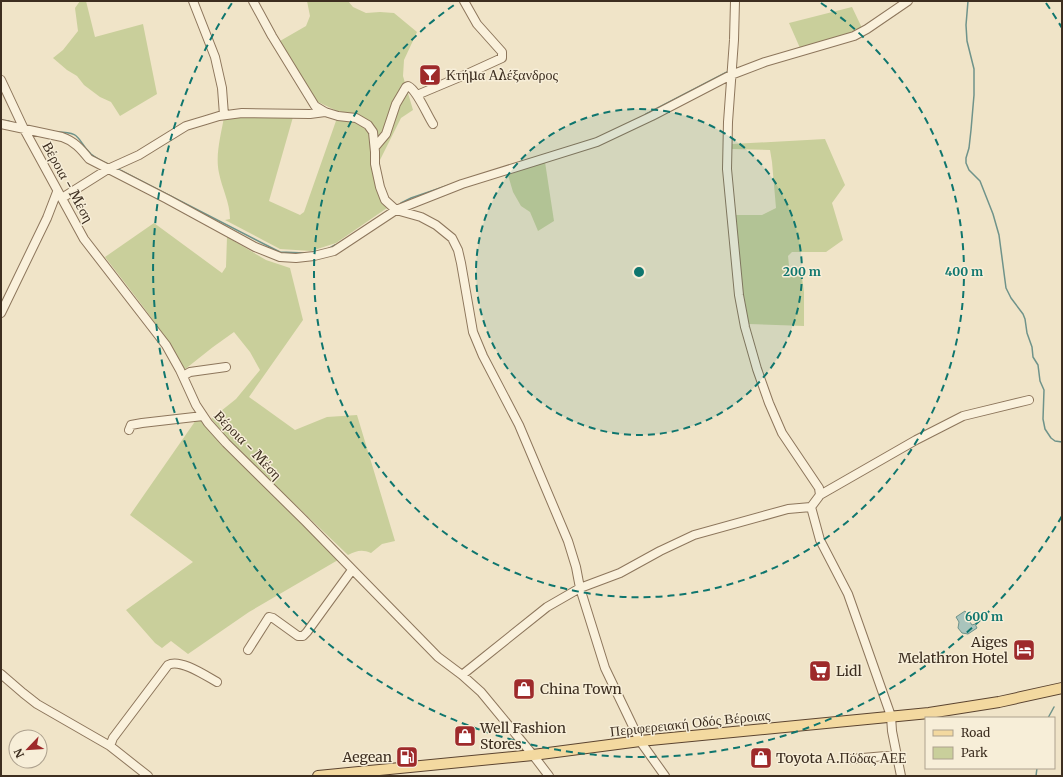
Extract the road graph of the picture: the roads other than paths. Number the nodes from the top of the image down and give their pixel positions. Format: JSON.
{"nodes":[{"id":1,"x":193,"y":1,"type":"edge"},
{"id":2,"x":254,"y":1,"type":"edge"},
{"id":3,"x":464,"y":1,"type":"edge"},
{"id":4,"x":735,"y":1,"type":"edge"},
{"id":5,"x":908,"y":1,"type":"edge"},
{"id":6,"x":731,"y":75,"type":"junction"},
{"id":7,"x":1,"y":80,"type":"edge"},
{"id":8,"x":417,"y":95,"type":"junction"},
{"id":9,"x":325,"y":112,"type":"junction"},
{"id":10,"x":224,"y":115,"type":"junction"},
{"id":11,"x":1,"y":124,"type":"edge"},
{"id":12,"x":433,"y":124,"type":"dead end"},
{"id":13,"x":24,"y":129,"type":"junction"},
{"id":14,"x":375,"y":147,"type":"junction"},
{"id":15,"x":108,"y":169,"type":"junction"},
{"id":16,"x":60,"y":195,"type":"junction"},
{"id":17,"x":396,"y":210,"type":"junction"},
{"id":18,"x":1,"y":313,"type":"edge"},
{"id":19,"x":226,"y":367,"type":"dead end"},
{"id":20,"x":183,"y":376,"type":"junction"},
{"id":21,"x":1029,"y":400,"type":"dead end"},
{"id":22,"x":204,"y":416,"type":"junction"},
{"id":23,"x":129,"y":430,"type":"dead end"},
{"id":24,"x":820,"y":496,"type":"junction"},
{"id":25,"x":811,"y":507,"type":"junction"},
{"id":26,"x":352,"y":570,"type":"junction"},
{"id":27,"x":580,"y":588,"type":"junction"},
{"id":28,"x":248,"y":650,"type":"dead end"},
{"id":29,"x":1,"y":674,"type":"edge"},
{"id":30,"x":462,"y":675,"type":"junction"},
{"id":31,"x":217,"y":682,"type":"dead end"},
{"id":32,"x":1062,"y":688,"type":"edge"},
{"id":33,"x":891,"y":716,"type":"junction"},
{"id":34,"x":640,"y":741,"type":"junction"},
{"id":35,"x":110,"y":746,"type":"junction"},
{"id":36,"x":534,"y":755,"type":"junction"},
{"id":37,"x":898,"y":755,"type":"junction"},
{"id":38,"x":851,"y":759,"type":"dead end"},
{"id":39,"x":148,"y":776,"type":"edge"},
{"id":40,"x":318,"y":776,"type":"edge"},
{"id":41,"x":548,"y":776,"type":"edge"},
{"id":42,"x":665,"y":776,"type":"edge"},
{"id":43,"x":902,"y":776,"type":"edge"}],
"edges":[{"from":1,"to":10,"type":"street"},
{"from":2,"to":9,"type":"street"},
{"from":3,"to":8,"type":"street"},
{"from":4,"to":6,"type":"street"},
{"from":5,"to":6,"type":"street"},
{"from":6,"to":17,"type":"street"},
{"from":6,"to":24,"type":"street"},
{"from":7,"to":13,"type":"street","name":"Βέροια - Μέση"},
{"from":8,"to":12,"type":"street"},
{"from":8,"to":14,"type":"street"},
{"from":9,"to":10,"type":"street"},
{"from":9,"to":14,"type":"street"},
{"from":10,"to":15,"type":"street"},
{"from":11,"to":13,"type":"street"},
{"from":13,"to":15,"type":"street"},
{"from":13,"to":16,"type":"street","name":"Βέροια - Μέση"},
{"from":14,"to":17,"type":"street"},
{"from":15,"to":16,"type":"street"},
{"from":15,"to":17,"type":"street"},
{"from":16,"to":18,"type":"street"},
{"from":16,"to":20,"type":"street","name":"Βέροια - Μέση"},
{"from":17,"to":27,"type":"street"},
{"from":19,"to":20,"type":"street"},
{"from":20,"to":22,"type":"street","name":"Βέροια - Μέση"},
{"from":21,"to":24,"type":"street"},
{"from":22,"to":23,"type":"street"},
{"from":22,"to":26,"type":"street","name":"Βέροια - Μέση"},
{"from":24,"to":25,"type":"street"},
{"from":25,"to":27,"type":"street"},
{"from":25,"to":33,"type":"street"},
{"from":26,"to":28,"type":"street"},
{"from":26,"to":30,"type":"street","name":"Βέροια - Μέση"},
{"from":27,"to":30,"type":"street"},
{"from":27,"to":34,"type":"street"},
{"from":29,"to":35,"type":"street"},
{"from":30,"to":36,"type":"street","name":"Βέροια - Μέση"},
{"from":31,"to":35,"type":"street"},
{"from":32,"to":33,"type":"main road","name":"Περιφερειακή Οδός Βέροιας"},
{"from":33,"to":34,"type":"main road","name":"Περιφερειακή Οδός Βέροιας"},
{"from":33,"to":37,"type":"street"},
{"from":34,"to":36,"type":"main road","name":"Περιφερειακή Οδός Βέροιας"},
{"from":34,"to":42,"type":"street"},
{"from":35,"to":39,"type":"street"},
{"from":36,"to":40,"type":"main road","name":"Περιφερειακή Οδός Βέροιας"},
{"from":36,"to":41,"type":"street","name":"Βέροια - Μέση"},
{"from":37,"to":38,"type":"street"},
{"from":37,"to":43,"type":"street"}]}
